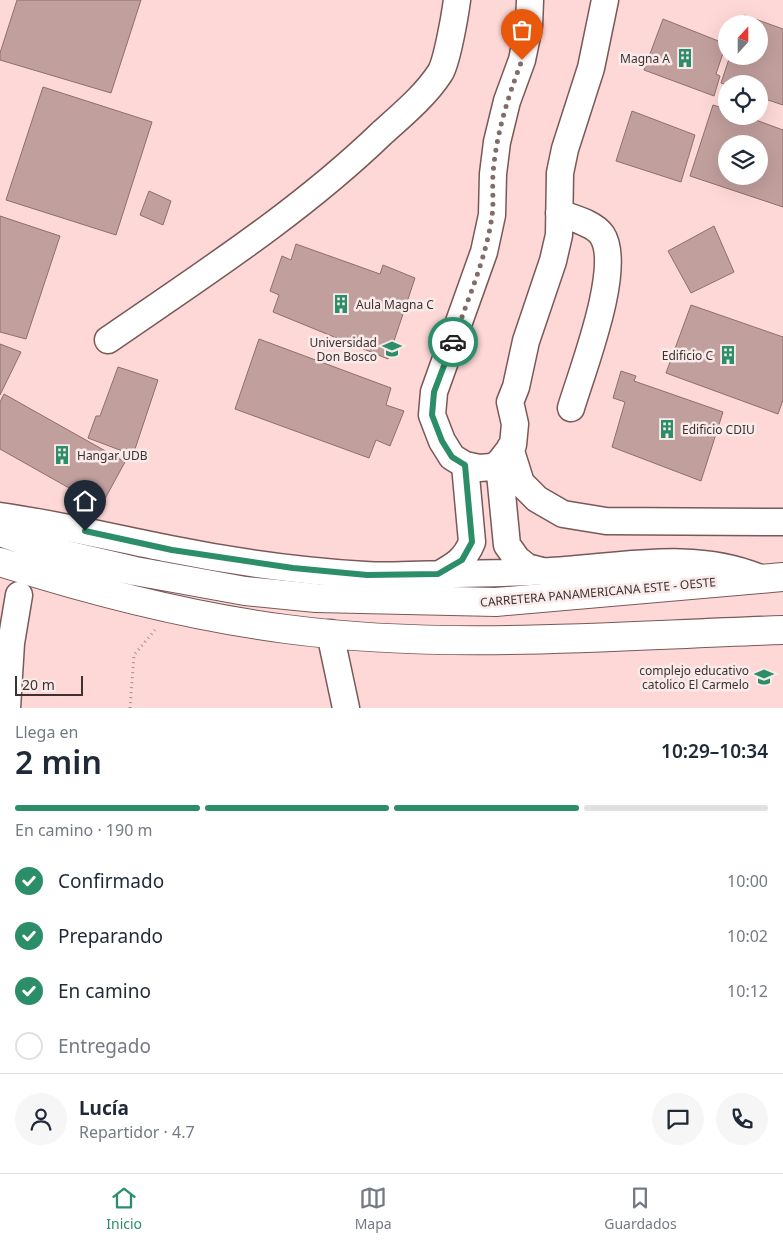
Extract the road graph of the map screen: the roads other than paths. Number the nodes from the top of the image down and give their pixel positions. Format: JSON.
{"nodes":[{"id":1,"x":457,"y":0,"type":"edge"},
{"id":2,"x":530,"y":0,"type":"edge"},
{"id":3,"x":605,"y":0,"type":"edge"},
{"id":4,"x":559,"y":213,"type":"junction"},
{"id":5,"x":108,"y":340,"type":"dead end"},
{"id":6,"x":571,"y":408,"type":"dead end"},
{"id":7,"x":505,"y":456,"type":"junction"},
{"id":8,"x":465,"y":465,"type":"junction"},
{"id":9,"x":0,"y":516,"type":"edge"},
{"id":10,"x":783,"y":522,"type":"edge"},
{"id":11,"x":0,"y":532,"type":"edge"},
{"id":12,"x":0,"y":562,"type":"edge"},
{"id":13,"x":543,"y":572,"type":"junction"},
{"id":14,"x":438,"y":574,"type":"junction"},
{"id":15,"x":772,"y":577,"type":"edge"},
{"id":16,"x":19,"y":595,"type":"dead end"},
{"id":17,"x":783,"y":630,"type":"edge"},
{"id":18,"x":330,"y":633,"type":"junction"},
{"id":19,"x":7,"y":708,"type":"edge"},
{"id":20,"x":346,"y":708,"type":"edge"}],
"edges":[{"from":1,"to":5,"type":"lane"},
{"from":2,"to":8,"type":"lane"},
{"from":3,"to":4,"type":"lane"},
{"from":4,"to":6,"type":"lane"},
{"from":4,"to":7,"type":"lane"},
{"from":7,"to":8,"type":"lane"},
{"from":7,"to":10,"type":"lane"},
{"from":7,"to":13,"type":"lane"},
{"from":8,"to":14,"type":"lane"},
{"from":9,"to":14,"type":"lane"},
{"from":11,"to":15,"type":"highway","name":"CARRETERA PANAMERICANA ESTE - OESTE"},
{"from":12,"to":18,"type":"highway"},
{"from":13,"to":14,"type":"lane"},
{"from":13,"to":15,"type":"lane"},
{"from":16,"to":19,"type":"lane"},
{"from":17,"to":18,"type":"highway"},
{"from":18,"to":20,"type":"lane"}]}
